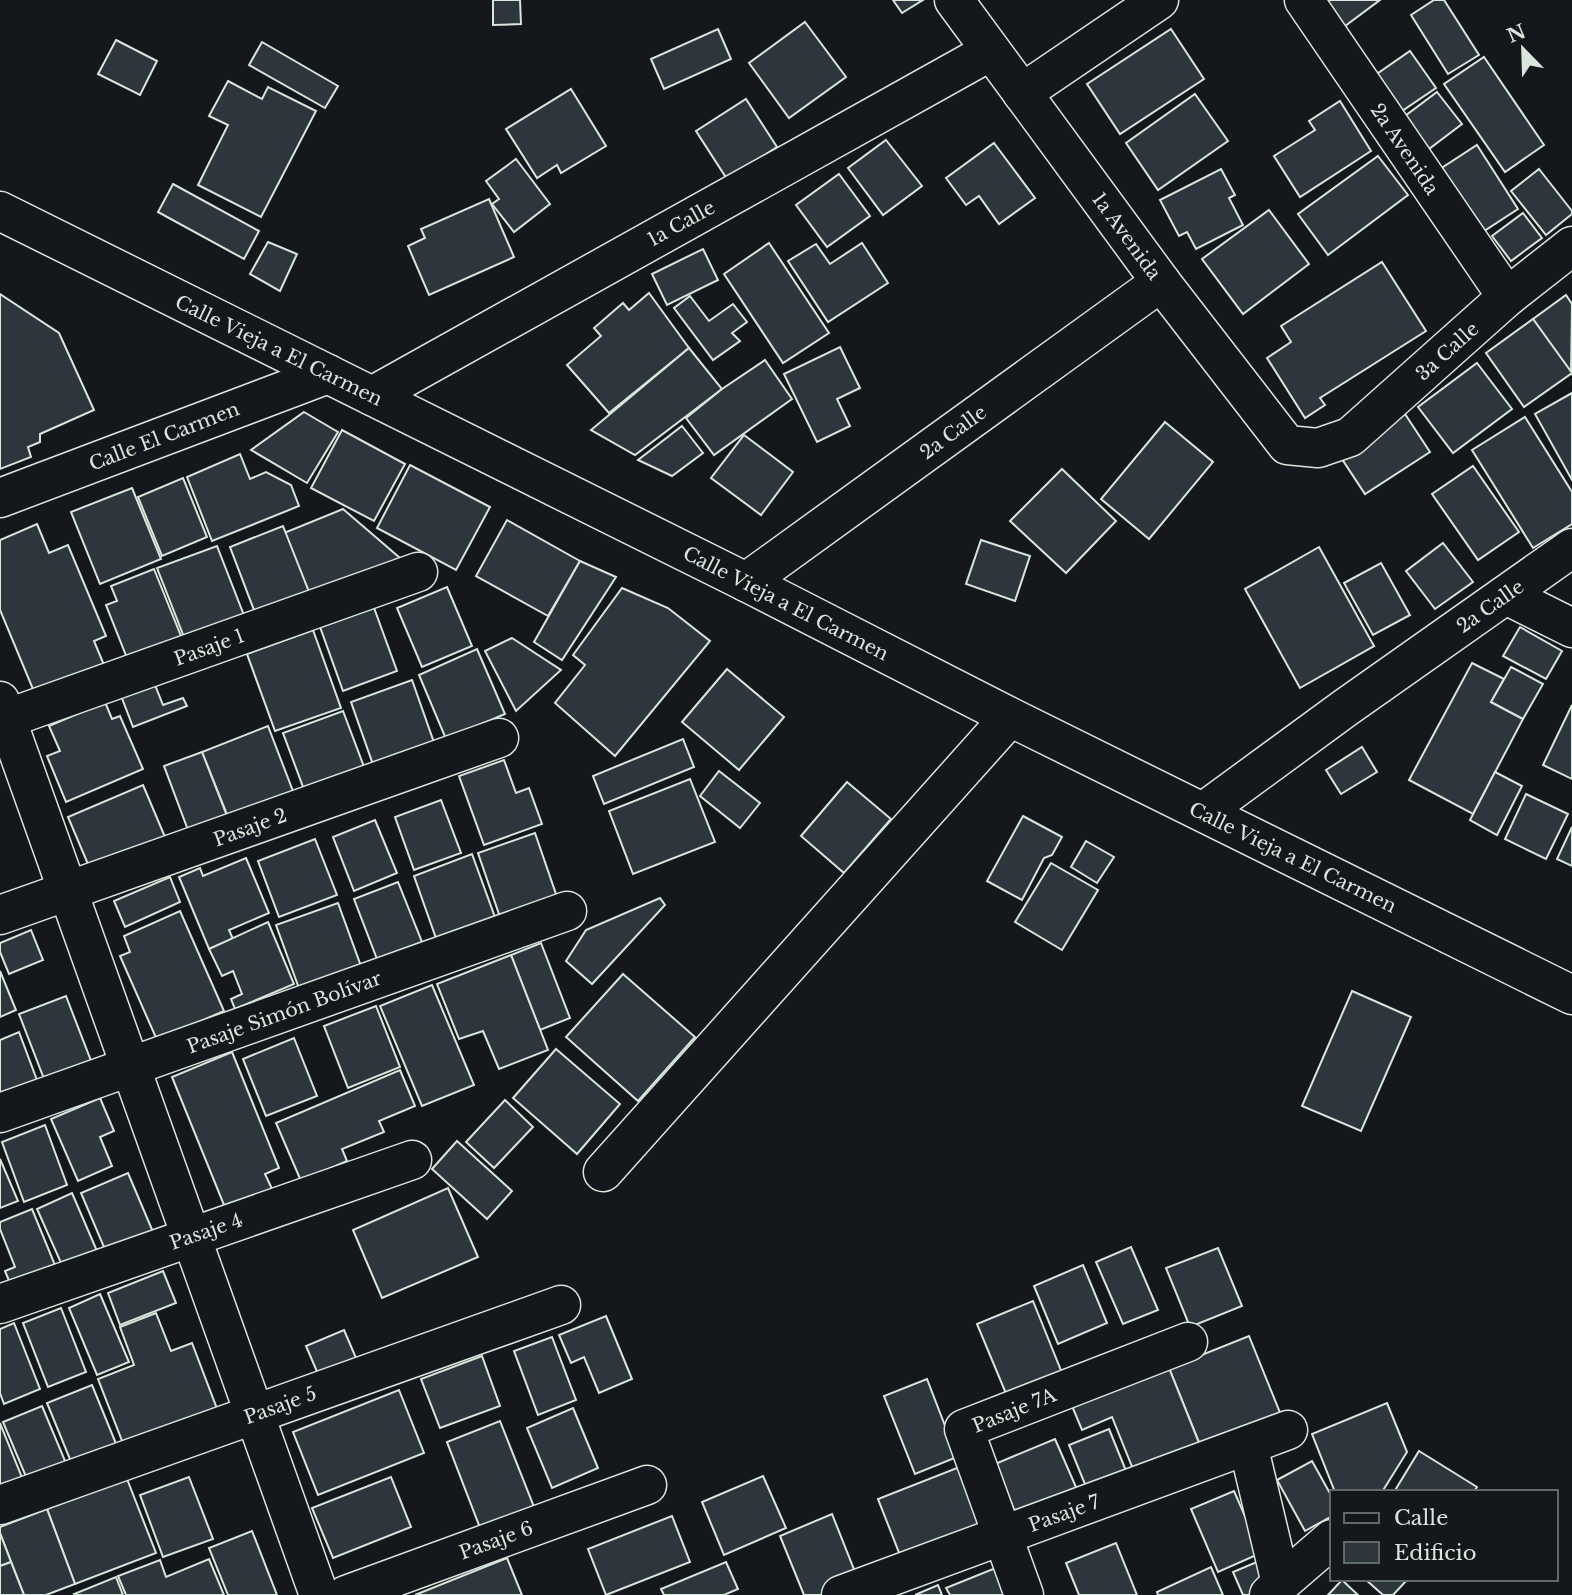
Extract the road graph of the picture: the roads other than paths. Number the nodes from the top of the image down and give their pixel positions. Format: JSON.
{"nodes":[{"id":1,"x":954,"y":0,"type":"edge"},
{"id":2,"x":1159,"y":0,"type":"edge"},
{"id":3,"x":1304,"y":0,"type":"edge"},
{"id":4,"x":991,"y":51,"type":"junction"},
{"id":5,"x":1022,"y":93,"type":"junction"},
{"id":6,"x":0,"y":211,"type":"edge"},
{"id":7,"x":1572,"y":246,"type":"edge"},
{"id":8,"x":1161,"y":282,"type":"junction"},
{"id":9,"x":1507,"y":297,"type":"junction"},
{"id":10,"x":328,"y":374,"type":"junction"},
{"id":11,"x":372,"y":396,"type":"junction"},
{"id":12,"x":1318,"y":448,"type":"joint"},
{"id":13,"x":0,"y":498,"type":"edge"},
{"id":14,"x":1572,"y":548,"type":"edge"},
{"id":15,"x":418,"y":572,"type":"dead end"},
{"id":16,"x":746,"y":582,"type":"junction"},
{"id":17,"x":1506,"y":595,"type":"junction"},
{"id":18,"x":1572,"y":628,"type":"edge"},
{"id":19,"x":2,"y":714,"type":"edge"},
{"id":20,"x":1010,"y":718,"type":"junction"},
{"id":21,"x":499,"y":738,"type":"dead end"},
{"id":22,"x":1203,"y":812,"type":"junction"},
{"id":23,"x":68,"y":891,"type":"junction"},
{"id":24,"x":567,"y":911,"type":"dead end"},
{"id":25,"x":0,"y":915,"type":"edge"},
{"id":26,"x":1572,"y":995,"type":"edge"},
{"id":27,"x":131,"y":1067,"type":"junction"},
{"id":28,"x":0,"y":1113,"type":"edge"},
{"id":29,"x":412,"y":1160,"type":"dead end"},
{"id":30,"x":603,"y":1172,"type":"dead end"},
{"id":31,"x":191,"y":1236,"type":"junction"},
{"id":32,"x":0,"y":1304,"type":"edge"},
{"id":33,"x":561,"y":1306,"type":"dead end"},
{"id":34,"x":1188,"y":1342,"type":"dead end"},
{"id":35,"x":255,"y":1414,"type":"junction"},
{"id":36,"x":1288,"y":1430,"type":"dead end"},
{"id":37,"x":1248,"y":1445,"type":"junction"},
{"id":38,"x":647,"y":1485,"type":"dead end"},
{"id":39,"x":0,"y":1505,"type":"edge"},
{"id":40,"x":1003,"y":1535,"type":"junction"},
{"id":41,"x":1330,"y":1541,"type":"edge"},
{"id":42,"x":1275,"y":1589,"type":"edge"},
{"id":43,"x":319,"y":1595,"type":"edge"},
{"id":44,"x":346,"y":1595,"type":"edge"},
{"id":45,"x":841,"y":1595,"type":"edge"},
{"id":46,"x":1024,"y":1595,"type":"edge"}],
"edges":[{"from":1,"to":4,"type":"street","name":"1a Avenida"},
{"from":2,"to":5,"type":"street"},
{"from":3,"to":9,"type":"street","name":"2a Avenida"},
{"from":4,"to":5,"type":"street","name":"1a Avenida"},
{"from":4,"to":11,"type":"street","name":"1a Calle"},
{"from":5,"to":8,"type":"street","name":"1a Avenida"},
{"from":6,"to":10,"type":"street","name":"Calle Vieja a El Carmen"},
{"from":7,"to":9,"type":"street","name":"3a Calle"},
{"from":8,"to":12,"type":"street","name":"1a Avenida"},
{"from":8,"to":16,"type":"street","name":"2a Calle"},
{"from":9,"to":12,"type":"street","name":"3a Calle"},
{"from":10,"to":11,"type":"street","name":"Calle Vieja a El Carmen"},
{"from":10,"to":13,"type":"street","name":"Calle El Carmen"},
{"from":11,"to":16,"type":"street","name":"Calle Vieja a El Carmen"},
{"from":14,"to":17,"type":"street","name":"2a Calle"},
{"from":15,"to":19,"type":"street","name":"Pasaje 1"},
{"from":16,"to":20,"type":"street","name":"Calle Vieja a El Carmen"},
{"from":17,"to":18,"type":"street"},
{"from":17,"to":22,"type":"street","name":"2a Calle"},
{"from":19,"to":23,"type":"street"},
{"from":20,"to":22,"type":"street","name":"Calle Vieja a El Carmen"},
{"from":20,"to":30,"type":"street"},
{"from":21,"to":23,"type":"street","name":"Pasaje 2"},
{"from":22,"to":26,"type":"street","name":"Calle Vieja a El Carmen"},
{"from":23,"to":25,"type":"street","name":"Pasaje 2"},
{"from":23,"to":27,"type":"street"},
{"from":24,"to":27,"type":"street","name":"Pasaje Simón Bolívar"},
{"from":27,"to":28,"type":"street","name":"Pasaje Simón Bolívar"},
{"from":27,"to":31,"type":"street"},
{"from":29,"to":31,"type":"street","name":"Pasaje 4"},
{"from":31,"to":32,"type":"street","name":"Pasaje 4"},
{"from":31,"to":35,"type":"street"},
{"from":33,"to":35,"type":"street","name":"Pasaje 5"},
{"from":34,"to":40,"type":"street","name":"Pasaje 7A"},
{"from":35,"to":39,"type":"street","name":"Pasaje 5"},
{"from":35,"to":43,"type":"street"},
{"from":36,"to":37,"type":"street","name":"Pasaje 7"},
{"from":37,"to":40,"type":"street","name":"Pasaje 7"},
{"from":37,"to":42,"type":"street"},
{"from":38,"to":44,"type":"street","name":"Pasaje 6"},
{"from":40,"to":45,"type":"street","name":"Pasaje 7"},
{"from":40,"to":46,"type":"street","name":"Pasaje 7A"},
{"from":41,"to":42,"type":"street"}]}
